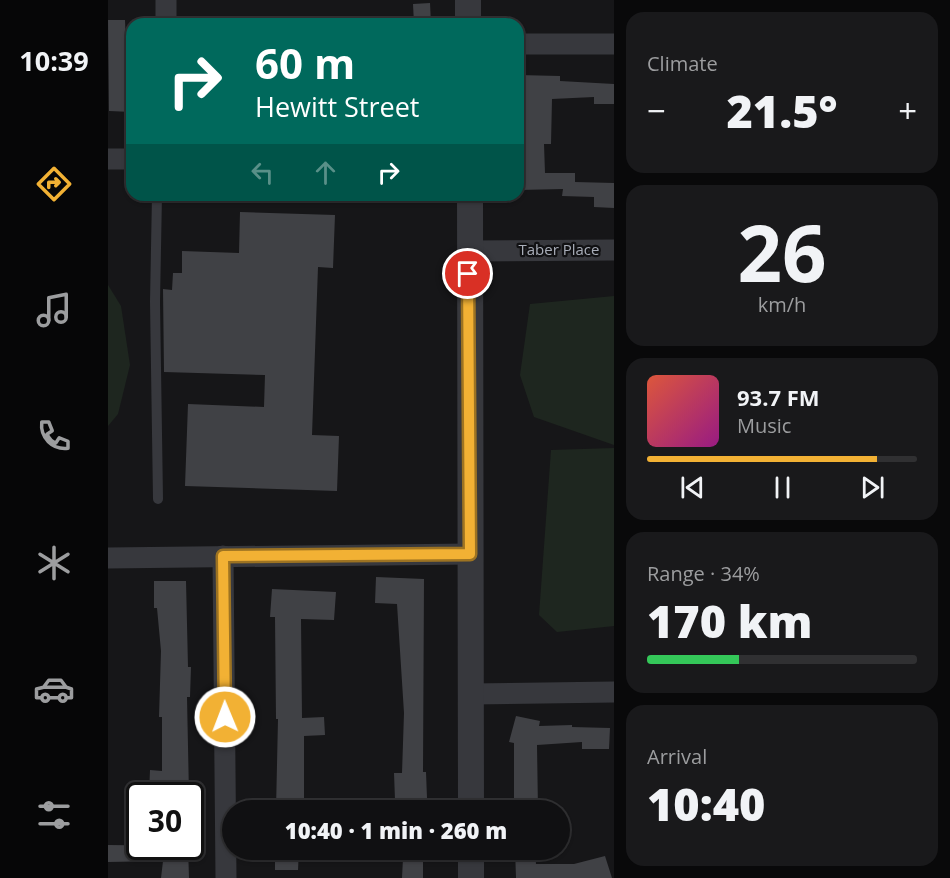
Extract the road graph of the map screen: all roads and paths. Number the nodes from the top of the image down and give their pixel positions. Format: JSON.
{"nodes":[{"id":1,"x":166,"y":0,"type":"edge"},
{"id":2,"x":468,"y":0,"type":"edge"},
{"id":3,"x":166,"y":18,"type":"edge"},
{"id":4,"x":468,"y":18,"type":"edge"},
{"id":5,"x":524,"y":44,"type":"edge"},
{"id":6,"x":614,"y":44,"type":"edge"},
{"id":7,"x":108,"y":159,"type":"edge"},
{"id":8,"x":126,"y":159,"type":"edge"},
{"id":9,"x":157,"y":201,"type":"edge"},
{"id":10,"x":470,"y":201,"type":"edge"},
{"id":11,"x":614,"y":250,"type":"edge"},
{"id":12,"x":468,"y":251,"type":"junction"},
{"id":13,"x":158,"y":499,"type":"dead end"},
{"id":14,"x":470,"y":554,"type":"junction"},
{"id":15,"x":223,"y":556,"type":"junction"},
{"id":16,"x":108,"y":558,"type":"edge"},
{"id":17,"x":614,"y":692,"type":"edge"},
{"id":18,"x":471,"y":694,"type":"junction"},
{"id":19,"x":471,"y":800,"type":"edge"},
{"id":20,"x":471,"y":860,"type":"edge"},
{"id":21,"x":226,"y":878,"type":"edge"},
{"id":22,"x":471,"y":878,"type":"edge"}],
"edges":[{"from":1,"to":3,"type":"street"},
{"from":2,"to":4,"type":"street"},
{"from":5,"to":6,"type":"street"},
{"from":7,"to":8,"type":"street"},
{"from":9,"to":13,"type":"lane"},
{"from":10,"to":12,"type":"street"},
{"from":11,"to":12,"type":"street","name":"Taber Place"},
{"from":12,"to":14,"type":"street"},
{"from":14,"to":15,"type":"street"},
{"from":14,"to":18,"type":"street"},
{"from":15,"to":16,"type":"street"},
{"from":15,"to":21,"type":"street"},
{"from":17,"to":18,"type":"street"},
{"from":18,"to":19,"type":"street"},
{"from":20,"to":22,"type":"street"}]}
